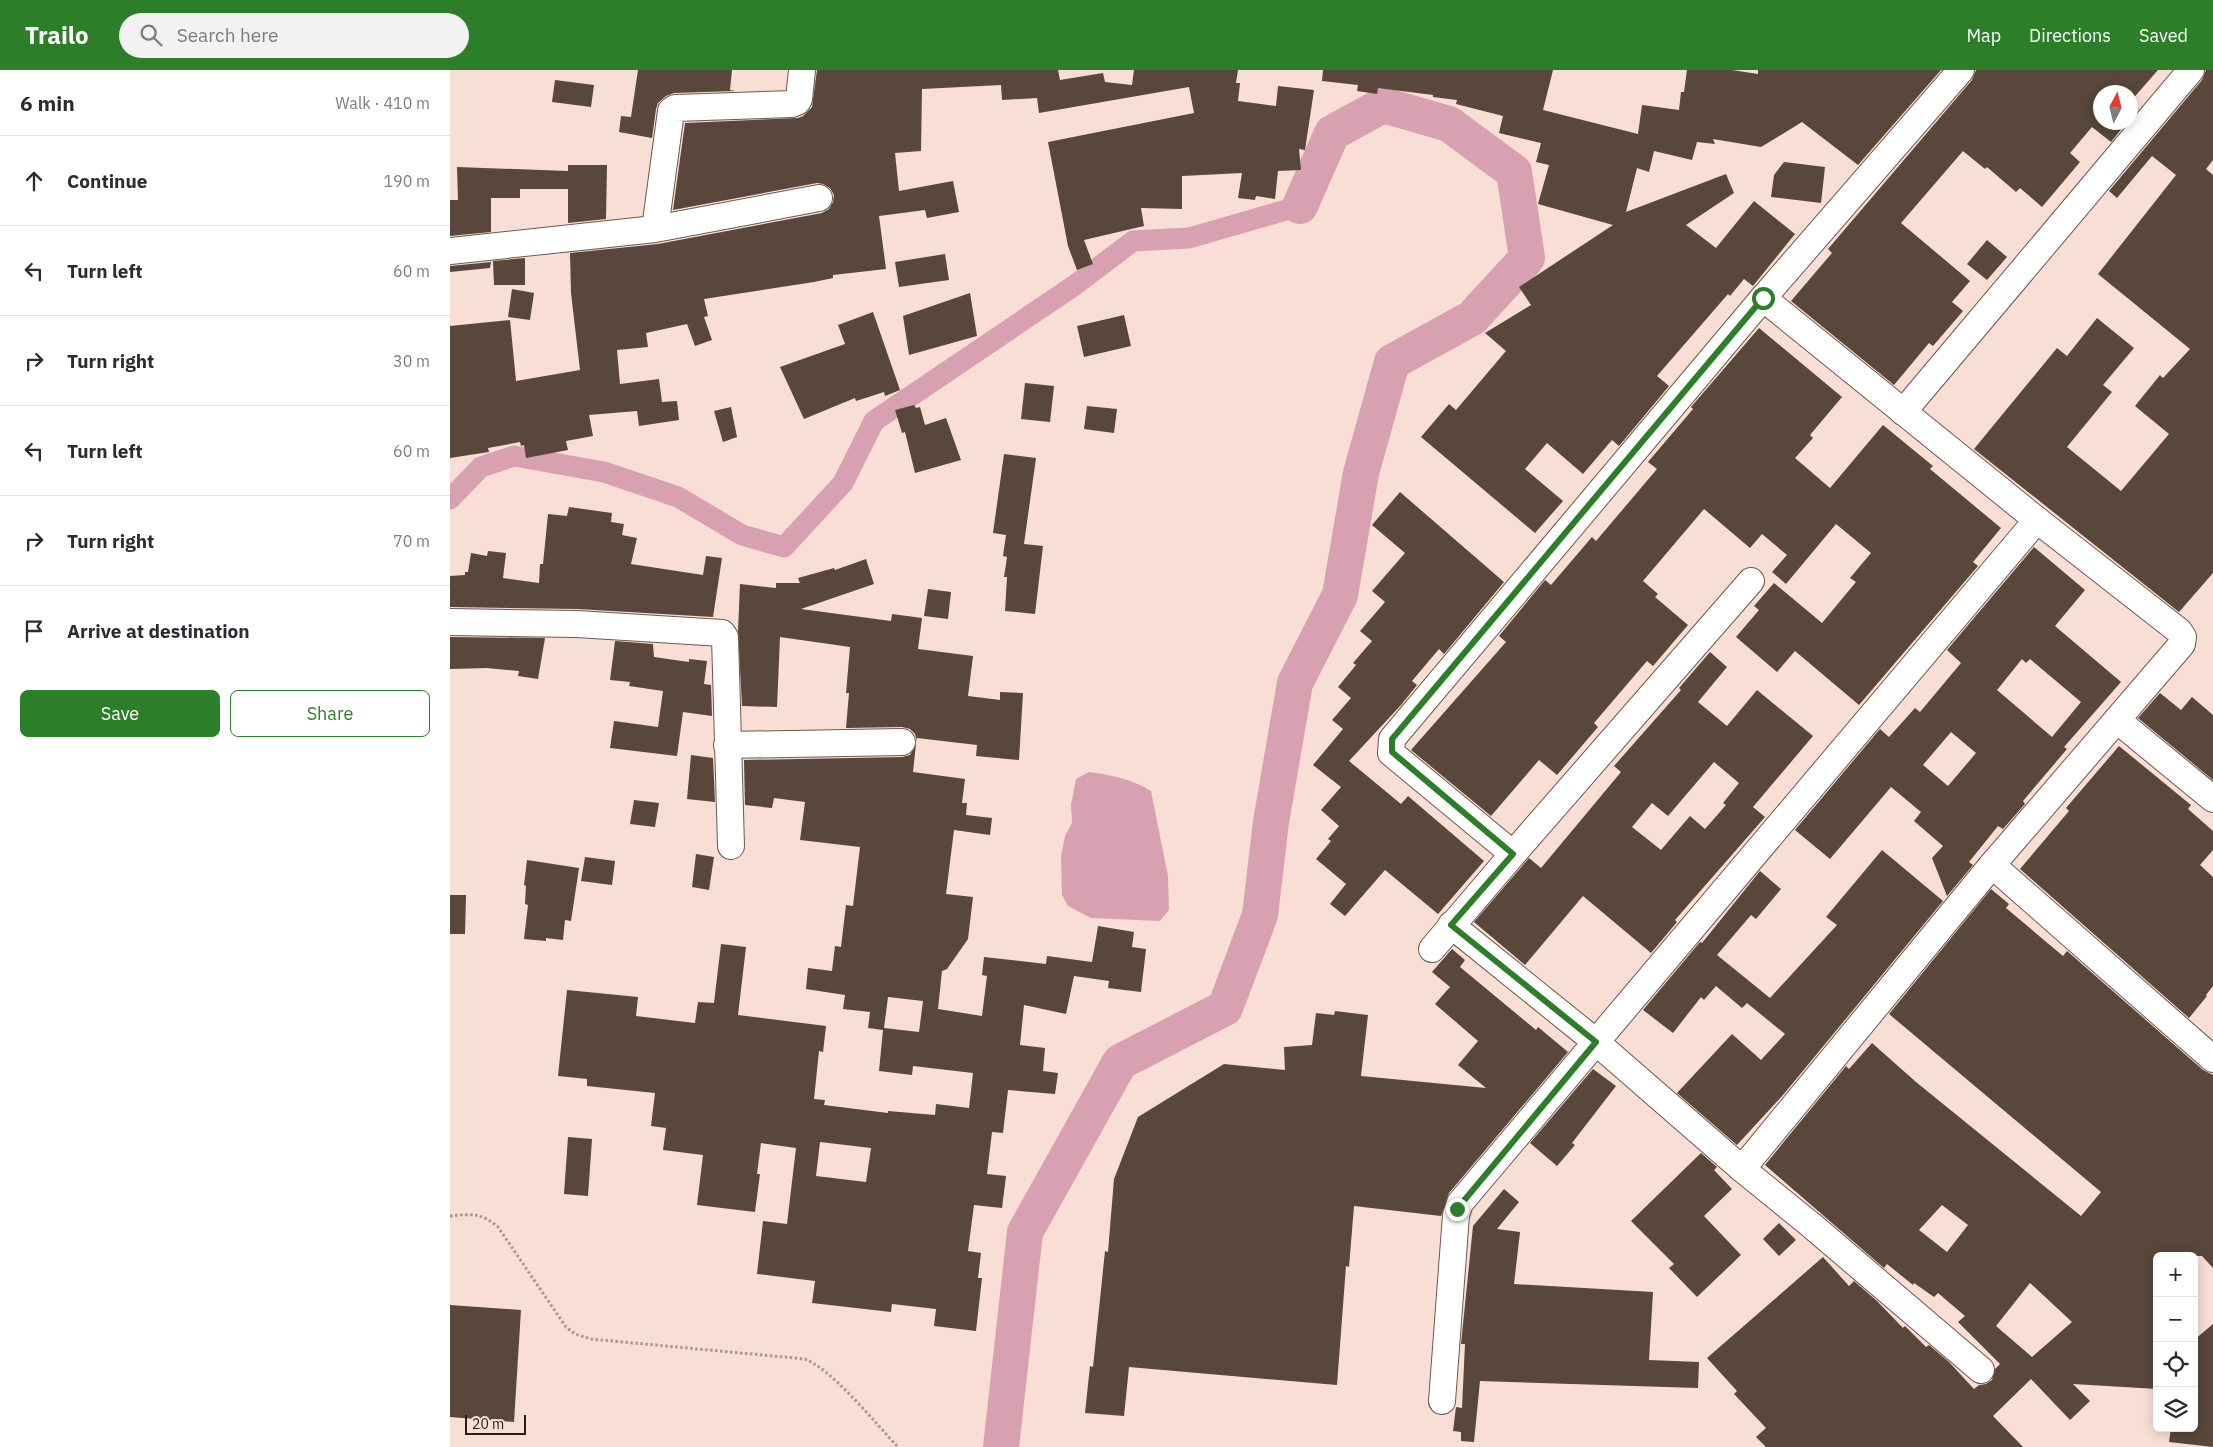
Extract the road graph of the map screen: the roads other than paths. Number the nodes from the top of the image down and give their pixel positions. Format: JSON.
{"nodes":[{"id":1,"x":802,"y":70,"type":"edge"},
{"id":2,"x":1961,"y":70,"type":"edge"},
{"id":3,"x":2191,"y":70,"type":"edge"},
{"id":4,"x":819,"y":198,"type":"dead end"},
{"id":5,"x":656,"y":229,"type":"junction"},
{"id":6,"x":450,"y":252,"type":"edge"},
{"id":7,"x":1763,"y":298,"type":"junction"},
{"id":8,"x":1903,"y":412,"type":"junction"},
{"id":9,"x":2037,"y":520,"type":"junction"},
{"id":10,"x":1751,"y":581,"type":"dead end"},
{"id":11,"x":450,"y":622,"type":"edge"},
{"id":12,"x":2117,"y":720,"type":"junction"},
{"id":13,"x":902,"y":742,"type":"dead end"},
{"id":14,"x":727,"y":745,"type":"junction"},
{"id":15,"x":2213,"y":799,"type":"edge"},
{"id":16,"x":732,"y":846,"type":"dead end"},
{"id":17,"x":1513,"y":854,"type":"junction"},
{"id":18,"x":1992,"y":865,"type":"junction"},
{"id":19,"x":1451,"y":925,"type":"junction"},
{"id":20,"x":1432,"y":949,"type":"dead end"},
{"id":21,"x":1596,"y":1042,"type":"junction"},
{"id":22,"x":2213,"y":1058,"type":"edge"},
{"id":23,"x":1742,"y":1169,"type":"junction"},
{"id":24,"x":1981,"y":1370,"type":"dead end"},
{"id":25,"x":1442,"y":1401,"type":"dead end"}],
"edges":[{"from":1,"to":5,"type":"street"},
{"from":2,"to":7,"type":"street"},
{"from":3,"to":8,"type":"street"},
{"from":4,"to":5,"type":"street"},
{"from":5,"to":6,"type":"street"},
{"from":7,"to":8,"type":"street"},
{"from":7,"to":17,"type":"street"},
{"from":8,"to":9,"type":"street"},
{"from":9,"to":12,"type":"street"},
{"from":9,"to":21,"type":"street"},
{"from":10,"to":17,"type":"street"},
{"from":11,"to":14,"type":"street"},
{"from":12,"to":15,"type":"street"},
{"from":12,"to":18,"type":"street"},
{"from":13,"to":14,"type":"street"},
{"from":14,"to":16,"type":"street"},
{"from":17,"to":19,"type":"street"},
{"from":18,"to":22,"type":"street"},
{"from":18,"to":23,"type":"street"},
{"from":19,"to":20,"type":"street"},
{"from":19,"to":21,"type":"street"},
{"from":21,"to":23,"type":"street"},
{"from":21,"to":25,"type":"street"},
{"from":23,"to":24,"type":"street"}]}
